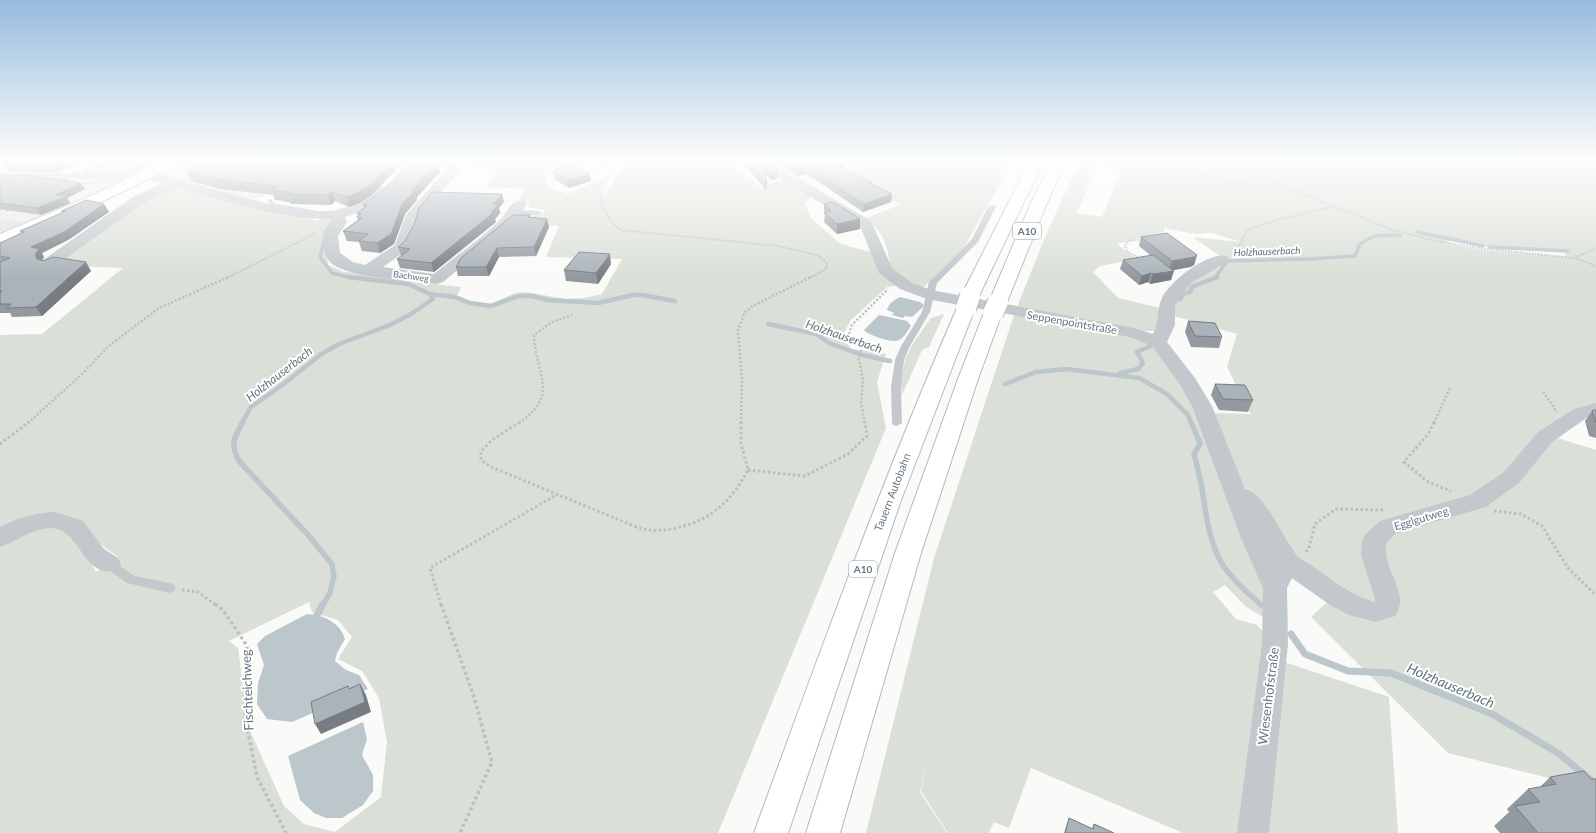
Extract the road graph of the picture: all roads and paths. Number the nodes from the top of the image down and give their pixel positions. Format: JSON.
{"nodes":[{"id":1,"x":89,"y":201,"type":"edge"},
{"id":2,"x":137,"y":201,"type":"edge"},
{"id":3,"x":245,"y":201,"type":"edge"},
{"id":4,"x":373,"y":201,"type":"edge"},
{"id":5,"x":426,"y":201,"type":"edge"},
{"id":6,"x":603,"y":201,"type":"edge"},
{"id":7,"x":828,"y":201,"type":"edge"},
{"id":8,"x":1016,"y":201,"type":"edge"},
{"id":9,"x":1039,"y":201,"type":"edge"},
{"id":10,"x":1321,"y":201,"type":"edge"},
{"id":11,"x":1334,"y":206,"type":"junction"},
{"id":12,"x":992,"y":207,"type":"dead end"},
{"id":13,"x":518,"y":208,"type":"joint"},
{"id":14,"x":539,"y":213,"type":"dead end"},
{"id":15,"x":313,"y":215,"type":"junction"},
{"id":16,"x":332,"y":215,"type":"junction"},
{"id":17,"x":1148,"y":239,"type":"edge"},
{"id":18,"x":0,"y":240,"type":"edge"},
{"id":19,"x":1596,"y":248,"type":"edge"},
{"id":20,"x":1574,"y":258,"type":"junction"},
{"id":21,"x":1221,"y":259,"type":"joint"},
{"id":22,"x":1146,"y":262,"type":"edge"},
{"id":23,"x":49,"y":263,"type":"edge"},
{"id":24,"x":1596,"y":266,"type":"edge"},
{"id":25,"x":367,"y":270,"type":"junction"},
{"id":26,"x":906,"y":286,"type":"junction"},
{"id":27,"x":929,"y":294,"type":"junction"},
{"id":28,"x":572,"y":315,"type":"dead end"},
{"id":29,"x":1158,"y":342,"type":"junction"},
{"id":30,"x":1450,"y":388,"type":"dead end"},
{"id":31,"x":1543,"y":392,"type":"dead end"},
{"id":32,"x":1596,"y":409,"type":"edge"},
{"id":33,"x":1567,"y":422,"type":"junction"},
{"id":34,"x":897,"y":423,"type":"dead end"},
{"id":35,"x":0,"y":444,"type":"edge"},
{"id":36,"x":748,"y":470,"type":"junction"},
{"id":37,"x":1233,"y":486,"type":"junction"},
{"id":38,"x":558,"y":494,"type":"junction"},
{"id":39,"x":1483,"y":506,"type":"junction"},
{"id":40,"x":1385,"y":510,"type":"dead end"},
{"id":41,"x":0,"y":538,"type":"edge"},
{"id":42,"x":108,"y":564,"type":"joint"},
{"id":43,"x":1291,"y":564,"type":"junction"},
{"id":44,"x":170,"y":588,"type":"joint"},
{"id":45,"x":1275,"y":588,"type":"junction"},
{"id":46,"x":1596,"y":595,"type":"edge"},
{"id":47,"x":286,"y":833,"type":"edge"},
{"id":48,"x":460,"y":833,"type":"edge"},
{"id":49,"x":771,"y":833,"type":"edge"},
{"id":50,"x":823,"y":833,"type":"edge"},
{"id":51,"x":1253,"y":833,"type":"edge"}],
"edges":[{"from":1,"to":18,"type":"main road"},
{"from":2,"to":23,"type":"street"},
{"from":3,"to":15,"type":"street"},
{"from":4,"to":16,"type":"street"},
{"from":5,"to":25,"type":"street","name":"Bachweg"},
{"from":6,"to":36,"type":"path"},
{"from":7,"to":26,"type":"street","name":"Seppenpointstraße"},
{"from":8,"to":49,"type":"main road","name":"Tauern Autobahn","number":"A10"},
{"from":9,"to":50,"type":"main road","number":"A10"},
{"from":10,"to":11,"type":"path"},
{"from":11,"to":20,"type":"path"},
{"from":11,"to":21,"type":"path"},
{"from":12,"to":27,"type":"lane"},
{"from":13,"to":14,"type":"lane"},
{"from":13,"to":25,"type":"street","name":"Bachweg"},
{"from":15,"to":16,"type":"street"},
{"from":15,"to":35,"type":"path"},
{"from":16,"to":25,"type":"street","name":"Bachweg"},
{"from":17,"to":22,"type":"path"},
{"from":19,"to":20,"type":"path"},
{"from":20,"to":24,"type":"path"},
{"from":21,"to":29,"type":"street"},
{"from":26,"to":27,"type":"street","name":"Seppenpointstraße"},
{"from":26,"to":36,"type":"path"},
{"from":27,"to":29,"type":"street","name":"Seppenpointstraße"},
{"from":27,"to":34,"type":"lane"},
{"from":28,"to":38,"type":"path"},
{"from":29,"to":37,"type":"street"},
{"from":30,"to":39,"type":"path"},
{"from":31,"to":33,"type":"path"},
{"from":32,"to":33,"type":"street","name":"Egglgutweg"},
{"from":33,"to":39,"type":"street","name":"Egglgutweg"},
{"from":36,"to":38,"type":"path"},
{"from":37,"to":43,"type":"street","name":"Egglgutweg"},
{"from":37,"to":45,"type":"street"},
{"from":38,"to":48,"type":"path"},
{"from":39,"to":43,"type":"street","name":"Egglgutweg"},
{"from":39,"to":46,"type":"path"},
{"from":40,"to":43,"type":"path"},
{"from":41,"to":42,"type":"street"},
{"from":42,"to":44,"type":"lane"},
{"from":43,"to":45,"type":"street","name":"Wiesenhofstraße"},
{"from":44,"to":47,"type":"path","name":"Fischteichweg"},
{"from":45,"to":51,"type":"street","name":"Wiesenhofstraße"}]}
